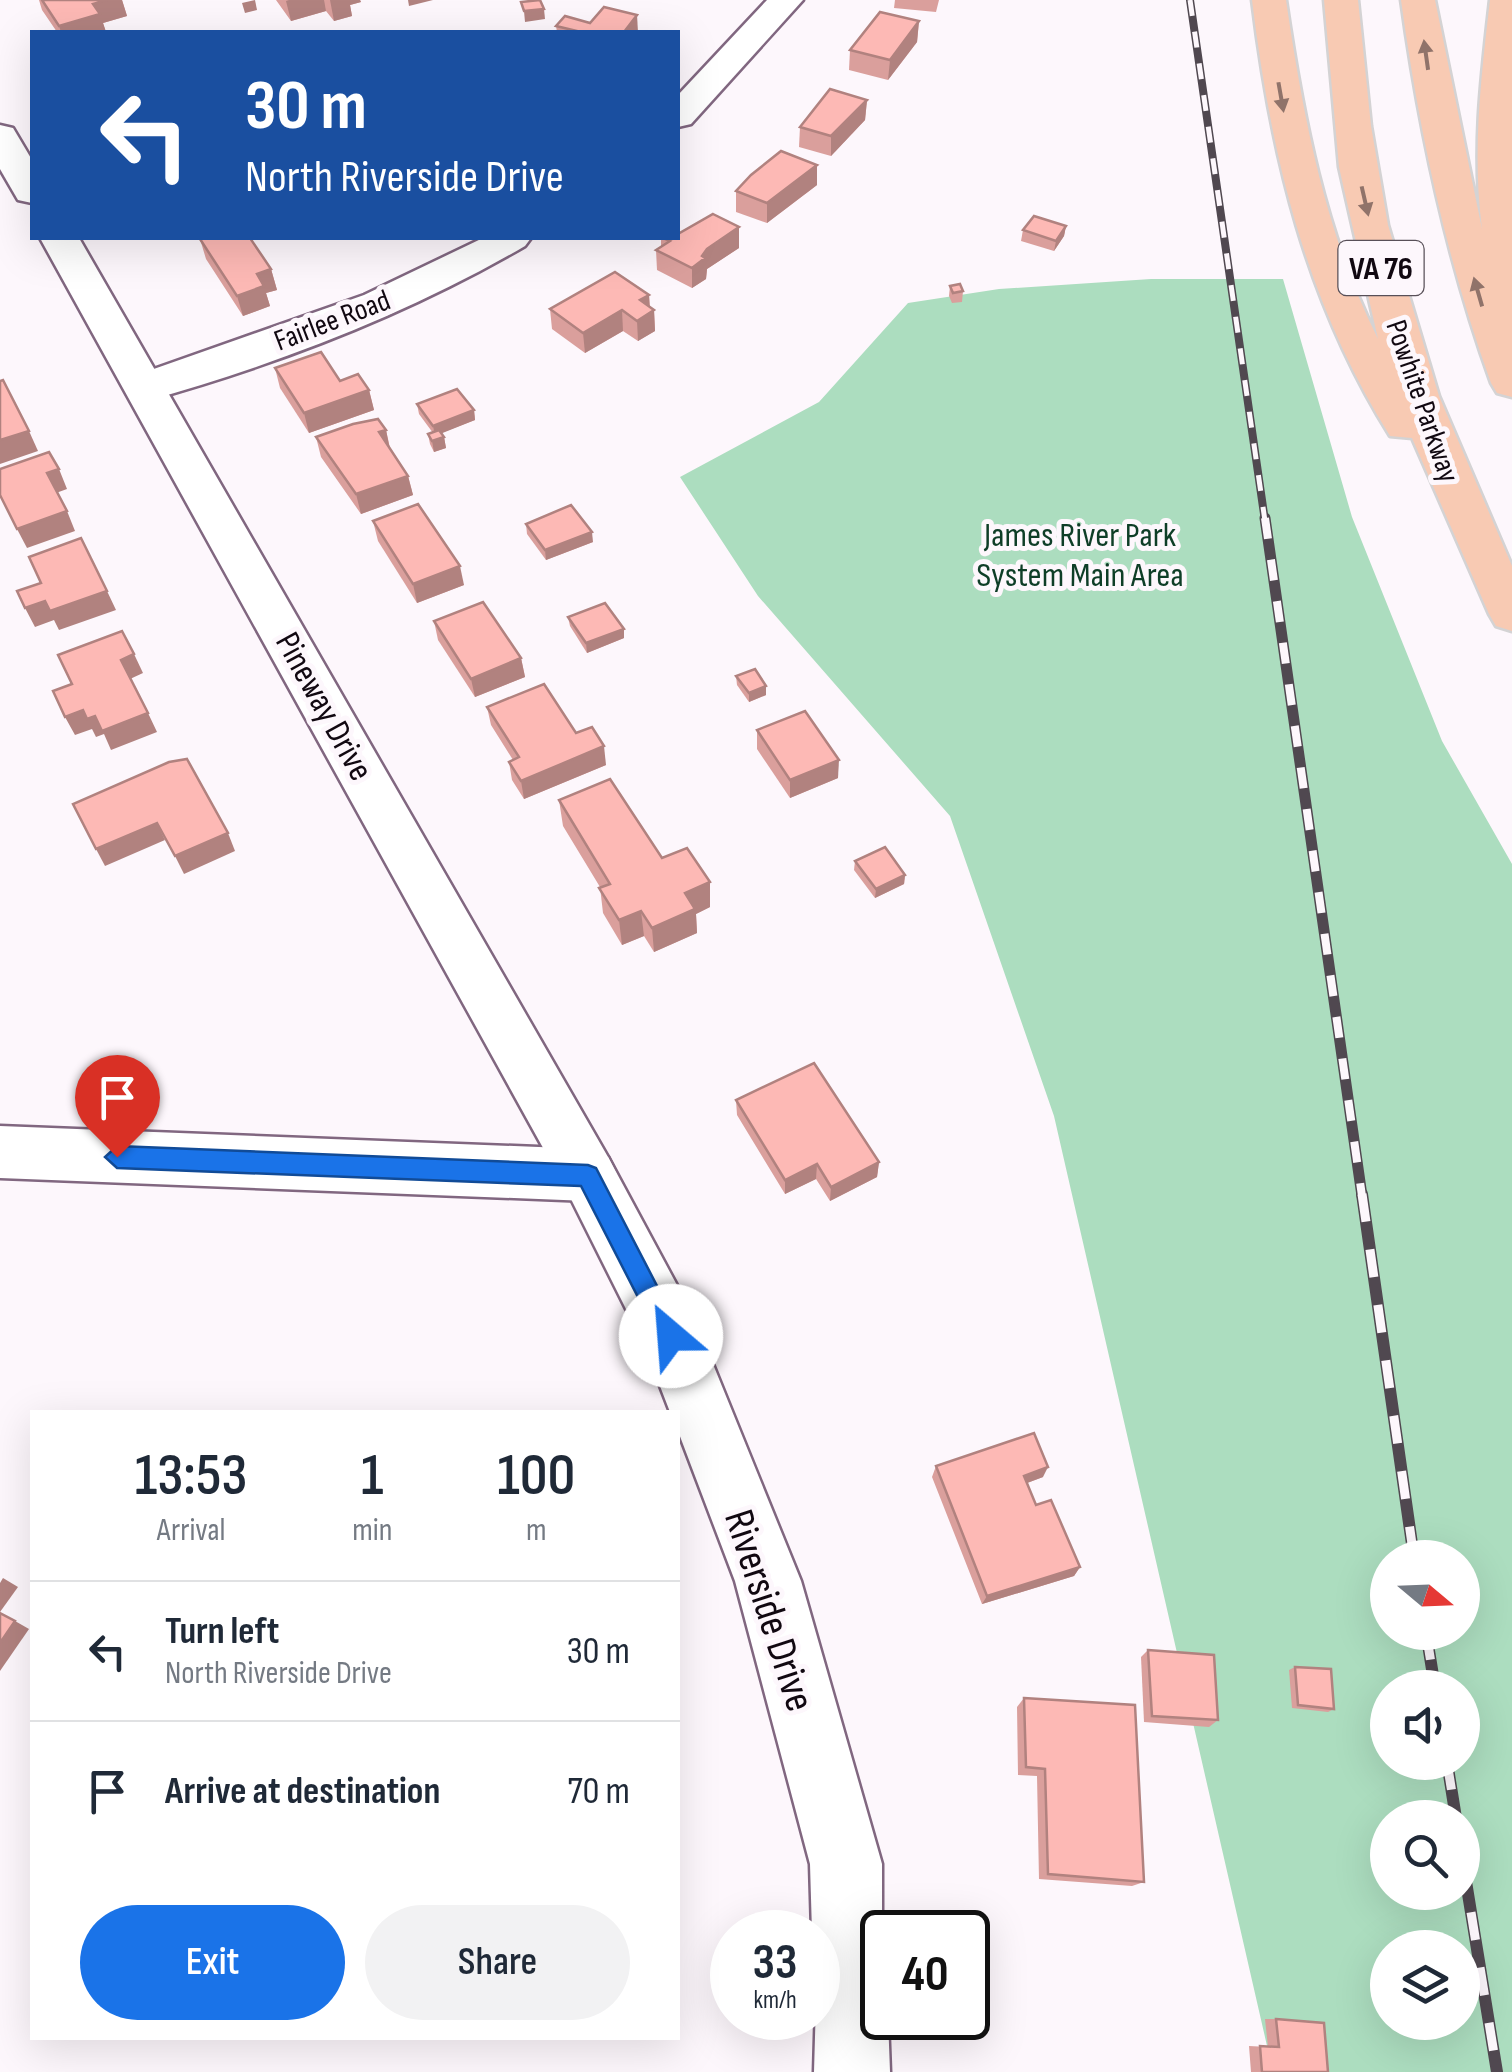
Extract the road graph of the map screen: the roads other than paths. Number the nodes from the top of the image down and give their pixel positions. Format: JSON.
{"nodes":[{"id":1,"x":786,"y":0,"type":"edge"},
{"id":2,"x":1269,"y":0,"type":"edge"},
{"id":3,"x":1340,"y":0,"type":"edge"},
{"id":4,"x":1418,"y":0,"type":"edge"},
{"id":5,"x":1508,"y":0,"type":"edge"},
{"id":6,"x":680,"y":114,"type":"edge"},
{"id":7,"x":0,"y":136,"type":"edge"},
{"id":8,"x":30,"y":188,"type":"edge"},
{"id":9,"x":60,"y":240,"type":"edge"},
{"id":10,"x":508,"y":240,"type":"edge"},
{"id":11,"x":1512,"y":311,"type":"edge"},
{"id":12,"x":1512,"y":383,"type":"edge"},
{"id":13,"x":146,"y":387,"type":"junction"},
{"id":14,"x":1469,"y":525,"type":"junction"},
{"id":15,"x":1512,"y":614,"type":"edge"},
{"id":16,"x":0,"y":1152,"type":"edge"},
{"id":17,"x":588,"y":1176,"type":"junction"},
{"id":18,"x":852,"y":2072,"type":"edge"}],
"edges":[{"from":1,"to":6,"type":"street"},
{"from":2,"to":14,"type":"highway","one_way":true},
{"from":3,"to":14,"type":"highway","name":"Powhite Parkway","number":"VA 76","one_way":true},
{"from":12,"to":4,"type":"highway","number":"VA 76","one_way":true},
{"from":5,"to":11,"type":"highway"},
{"from":7,"to":8,"type":"street"},
{"from":9,"to":13,"type":"street","name":"Pineway Drive"},
{"from":10,"to":13,"type":"street","name":"Fairlee Road"},
{"from":13,"to":17,"type":"street","name":"Pineway Drive"},
{"from":14,"to":15,"type":"highway","name":"Powhite Parkway","number":"VA 76"},
{"from":16,"to":17,"type":"street"},
{"from":17,"to":18,"type":"street","name":"Riverside Drive"}]}
